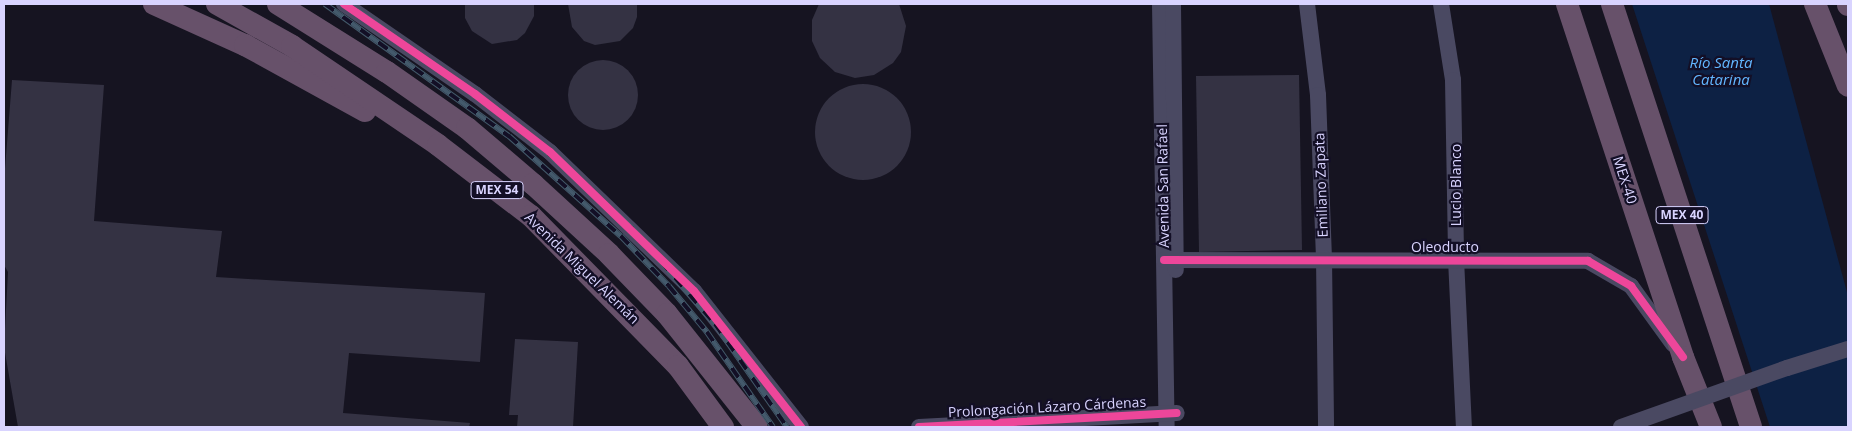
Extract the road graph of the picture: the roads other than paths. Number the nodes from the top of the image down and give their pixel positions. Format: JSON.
{"nodes":[{"id":1,"x":154,"y":4,"type":"edge"},
{"id":2,"x":217,"y":4,"type":"edge"},
{"id":3,"x":278,"y":4,"type":"edge"},
{"id":4,"x":344,"y":4,"type":"edge"},
{"id":5,"x":1160,"y":4,"type":"edge"},
{"id":6,"x":1173,"y":4,"type":"edge"},
{"id":7,"x":1307,"y":4,"type":"edge"},
{"id":8,"x":1441,"y":4,"type":"edge"},
{"id":9,"x":1567,"y":4,"type":"edge"},
{"id":10,"x":1612,"y":4,"type":"edge"},
{"id":11,"x":1815,"y":4,"type":"edge"},
{"id":12,"x":1825,"y":4,"type":"edge"},
{"id":13,"x":1836,"y":57,"type":"junction"},
{"id":14,"x":1848,"y":86,"type":"edge"},
{"id":15,"x":438,"y":145,"type":"junction"},
{"id":16,"x":1324,"y":258,"type":"junction"},
{"id":17,"x":1170,"y":259,"type":"junction"},
{"id":18,"x":1456,"y":259,"type":"junction"},
{"id":19,"x":1848,"y":350,"type":"edge"},
{"id":20,"x":1683,"y":357,"type":"junction"},
{"id":21,"x":1172,"y":420,"type":"edge"},
{"id":22,"x":723,"y":427,"type":"edge"},
{"id":23,"x":757,"y":427,"type":"edge"},
{"id":24,"x":801,"y":427,"type":"edge"},
{"id":25,"x":919,"y":427,"type":"edge"},
{"id":26,"x":1326,"y":427,"type":"edge"},
{"id":27,"x":1464,"y":427,"type":"edge"},
{"id":28,"x":1621,"y":427,"type":"edge"},
{"id":29,"x":1711,"y":427,"type":"edge"},
{"id":30,"x":1751,"y":427,"type":"edge"}],
"edges":[{"from":1,"to":15,"type":"highway"},
{"from":2,"to":15,"type":"highway","name":"Avenida Miguel Alemán","number":"MEX 54"},
{"from":3,"to":23,"type":"highway","name":"Avenida Miguel Alemán","number":"MEX 54"},
{"from":4,"to":24,"type":"street"},
{"from":5,"to":17,"type":"street","name":"Avenida San Rafael"},
{"from":6,"to":17,"type":"street","name":"Avenida San Rafael"},
{"from":7,"to":16,"type":"street","name":"Emiliano Zapata"},
{"from":8,"to":18,"type":"street","name":"Lucio Blanco"},
{"from":9,"to":20,"type":"highway","name":"MEX-40","number":"MEX 40"},
{"from":10,"to":30,"type":"highway","number":"MEX 40"},
{"from":11,"to":13,"type":"highway"},
{"from":12,"to":13,"type":"highway"},
{"from":13,"to":14,"type":"highway"},
{"from":15,"to":22,"type":"highway","name":"Avenida Miguel Alemán","number":"MEX 54"},
{"from":16,"to":17,"type":"street","name":"Oleoducto"},
{"from":16,"to":18,"type":"street","name":"Oleoducto"},
{"from":16,"to":26,"type":"street","name":"Emiliano Zapata"},
{"from":17,"to":21,"type":"street","name":"Avenida San Rafael"},
{"from":18,"to":20,"type":"street","name":"Oleoducto"},
{"from":18,"to":27,"type":"street","name":"Lucio Blanco"},
{"from":19,"to":28,"type":"street","bridge":true},
{"from":20,"to":29,"type":"highway","number":"MEX 40"},
{"from":21,"to":25,"type":"street","name":"Prolongación Lázaro Cárdenas"}]}
